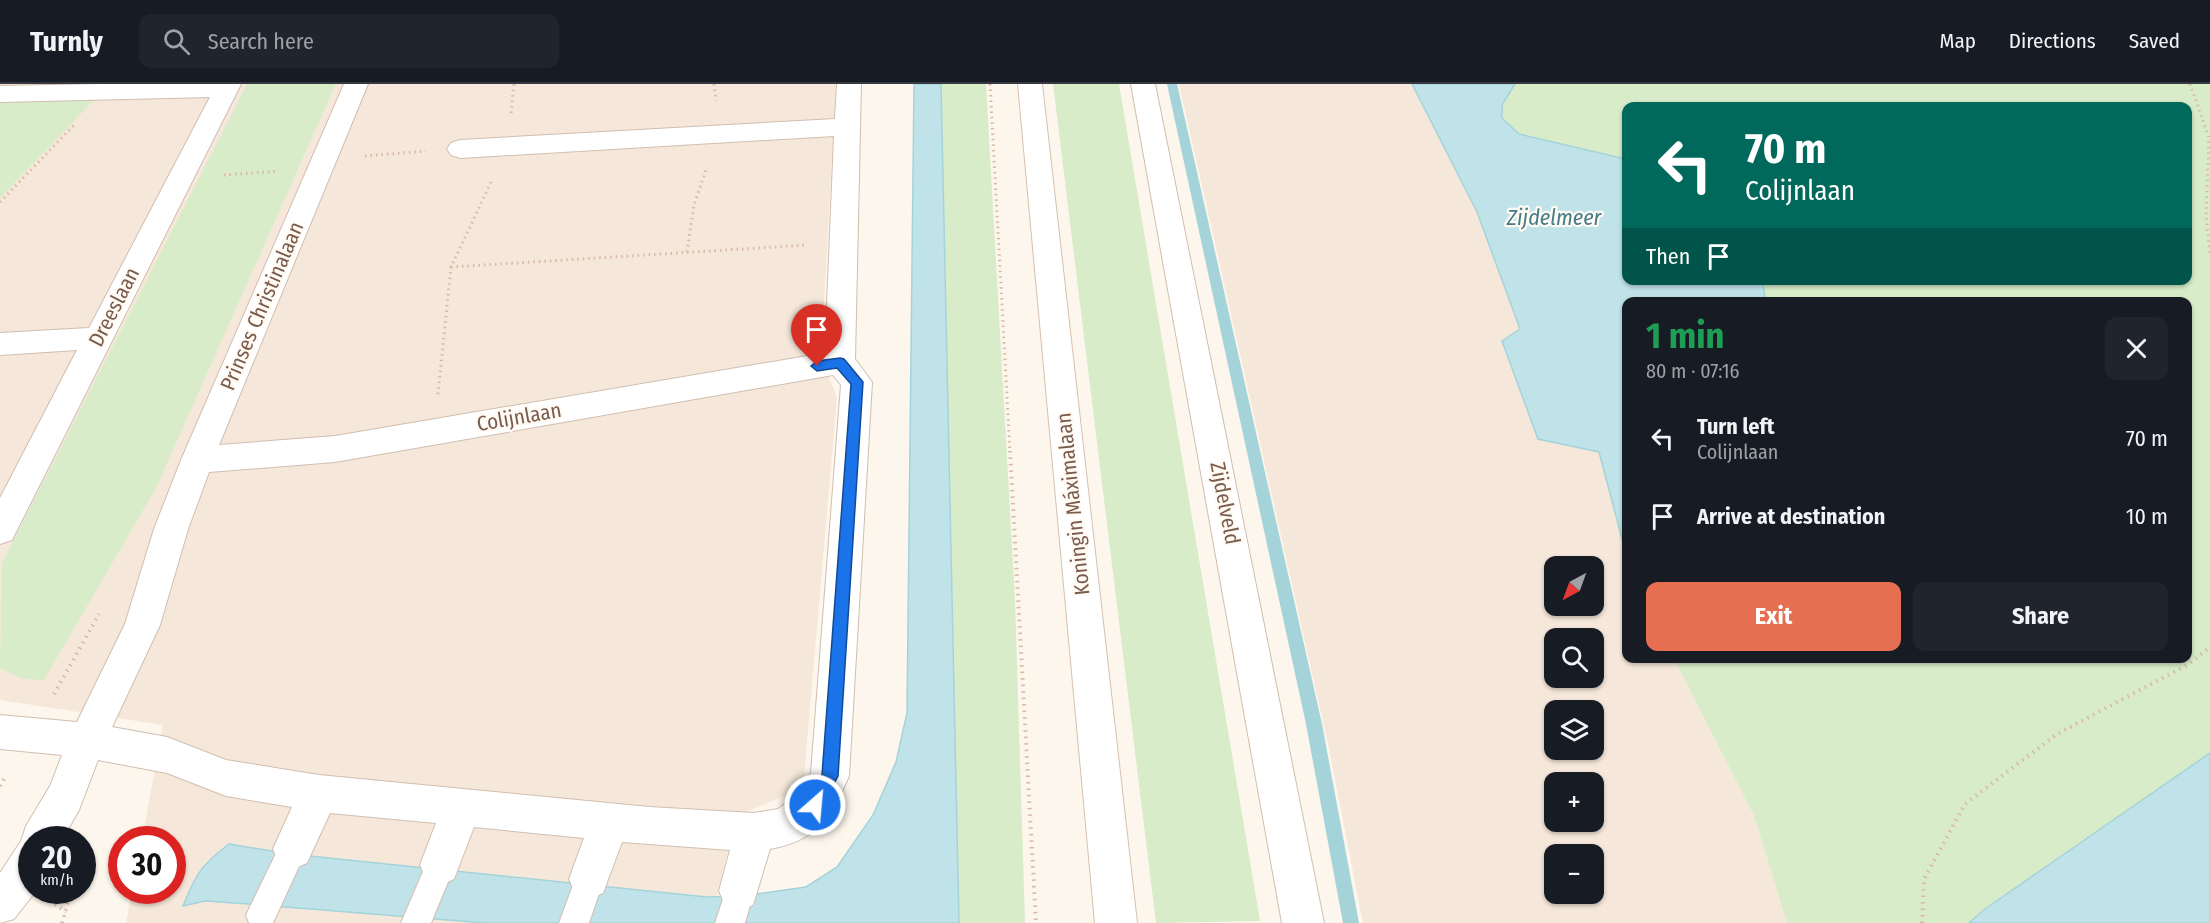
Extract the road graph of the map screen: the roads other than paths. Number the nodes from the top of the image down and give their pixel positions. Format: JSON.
{"nodes":[{"id":1,"x":356,"y":84,"type":"edge"},
{"id":2,"x":849,"y":84,"type":"edge"},
{"id":3,"x":1030,"y":84,"type":"edge"},
{"id":4,"x":1143,"y":84,"type":"edge"},
{"id":5,"x":228,"y":86,"type":"edge"},
{"id":6,"x":0,"y":94,"type":"edge"},
{"id":7,"x":848,"y":127,"type":"junction"},
{"id":8,"x":452,"y":174,"type":"dead end"},
{"id":9,"x":98,"y":338,"type":"junction"},
{"id":10,"x":0,"y":344,"type":"edge"},
{"id":11,"x":840,"y":362,"type":"junction"},
{"id":12,"x":196,"y":460,"type":"junction"},
{"id":13,"x":0,"y":530,"type":"edge"},
{"id":14,"x":16,"y":734,"type":"edge"},
{"id":15,"x":87,"y":740,"type":"junction"},
{"id":16,"x":319,"y":793,"type":"junction"},
{"id":17,"x":462,"y":807,"type":"junction"},
{"id":18,"x":609,"y":822,"type":"junction"},
{"id":19,"x":48,"y":826,"type":"edge"},
{"id":20,"x":754,"y":832,"type":"junction"},
{"id":21,"x":293,"y":849,"type":"joint"},
{"id":22,"x":440,"y":865,"type":"joint"},
{"id":23,"x":589,"y":879,"type":"joint"},
{"id":24,"x":18,"y":882,"type":"edge"},
{"id":25,"x":0,"y":905,"type":"edge"},
{"id":26,"x":735,"y":907,"type":"edge"},
{"id":27,"x":261,"y":915,"type":"dead end"},
{"id":28,"x":416,"y":923,"type":"edge"},
{"id":29,"x":574,"y":923,"type":"edge"},
{"id":30,"x":1116,"y":923,"type":"edge"},
{"id":31,"x":1303,"y":923,"type":"edge"}],
"edges":[{"from":1,"to":12,"type":"street","name":"Prinses Christinalaan"},
{"from":2,"to":7,"type":"street"},
{"from":3,"to":30,"type":"street","name":"Koningin Máximalaan"},
{"from":4,"to":31,"type":"street","name":"Zijdelveld"},
{"from":5,"to":6,"type":"street"},
{"from":5,"to":9,"type":"street","name":"Dreeslaan"},
{"from":7,"to":8,"type":"street"},
{"from":7,"to":11,"type":"street"},
{"from":9,"to":10,"type":"street"},
{"from":9,"to":13,"type":"street","name":"Dreeslaan"},
{"from":11,"to":12,"type":"street","name":"Colijnlaan"},
{"from":11,"to":20,"type":"street"},
{"from":12,"to":15,"type":"street","name":"Prinses Christinalaan"},
{"from":14,"to":15,"type":"street"},
{"from":15,"to":16,"type":"street"},
{"from":15,"to":19,"type":"street","name":"Prinses Christinalaan"},
{"from":16,"to":17,"type":"street"},
{"from":16,"to":21,"type":"street"},
{"from":17,"to":18,"type":"street"},
{"from":17,"to":22,"type":"street"},
{"from":18,"to":20,"type":"street"},
{"from":18,"to":23,"type":"street"},
{"from":20,"to":26,"type":"street"},
{"from":21,"to":27,"type":"lane"},
{"from":22,"to":28,"type":"lane"},
{"from":23,"to":29,"type":"lane"},
{"from":24,"to":25,"type":"street"}]}
